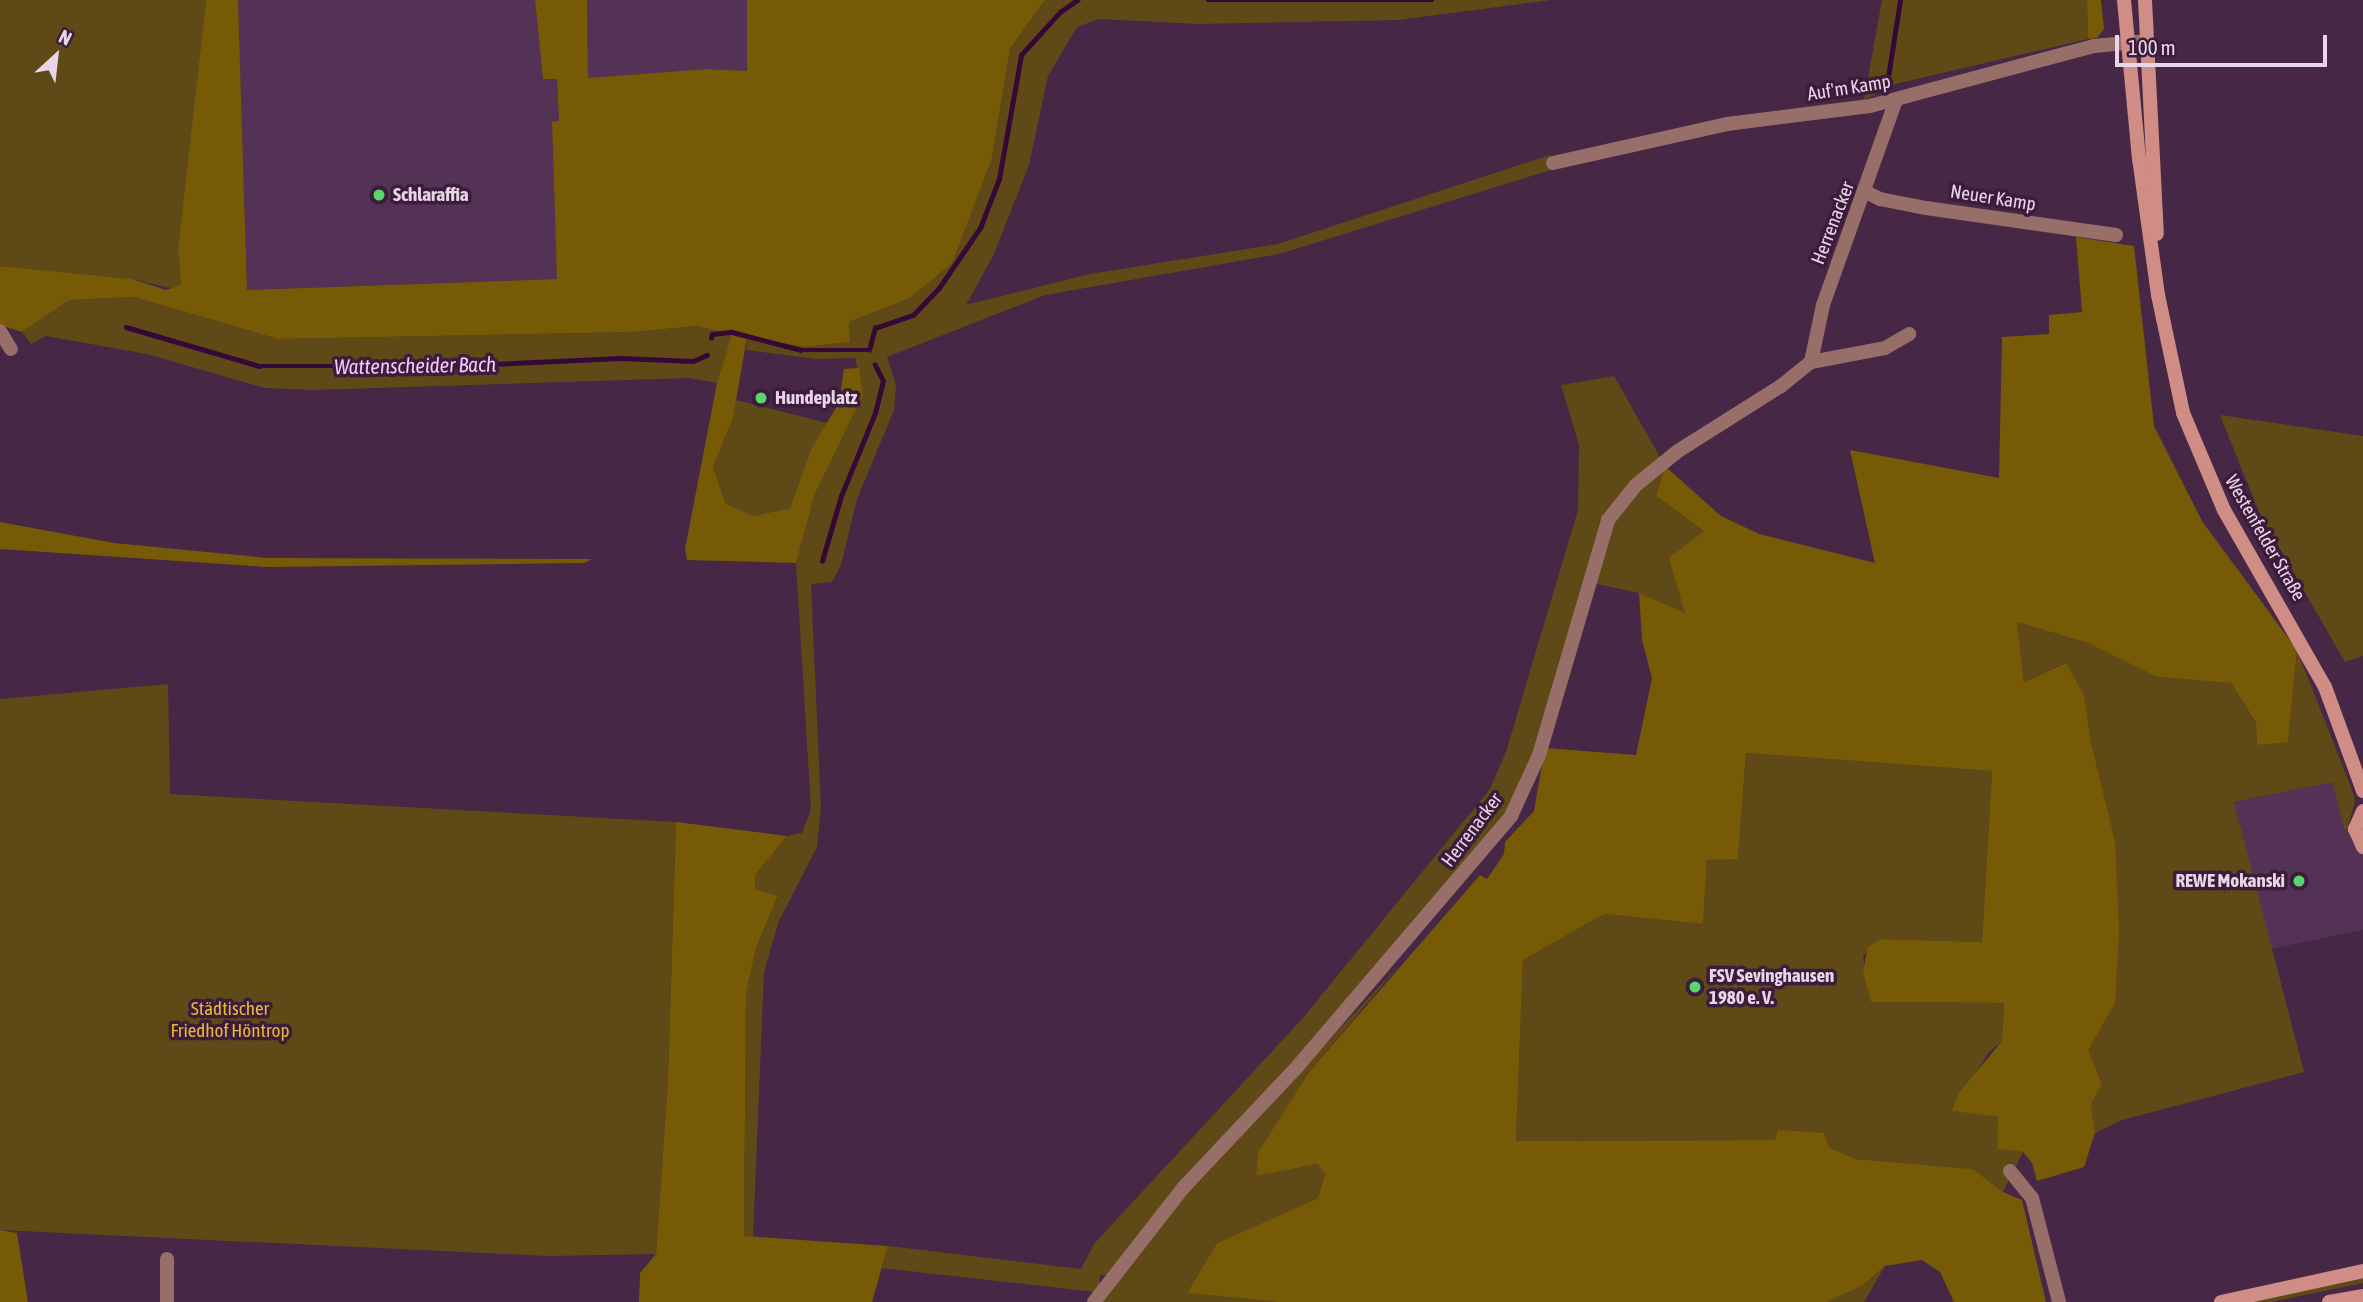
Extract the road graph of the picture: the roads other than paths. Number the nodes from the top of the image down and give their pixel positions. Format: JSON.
{"nodes":[{"id":1,"x":2124,"y":0,"type":"edge"},
{"id":2,"x":2145,"y":0,"type":"edge"},
{"id":3,"x":2147,"y":41,"type":"junction"},
{"id":4,"x":2129,"y":42,"type":"junction"},
{"id":5,"x":1896,"y":100,"type":"junction"},
{"id":6,"x":1553,"y":163,"type":"dead end"},
{"id":7,"x":1866,"y":192,"type":"junction"},
{"id":8,"x":2116,"y":235,"type":"dead end"},
{"id":9,"x":2158,"y":295,"type":"junction"},
{"id":10,"x":0,"y":331,"type":"edge"},
{"id":11,"x":1909,"y":334,"type":"dead end"},
{"id":12,"x":11,"y":349,"type":"dead end"},
{"id":13,"x":1811,"y":362,"type":"junction"},
{"id":14,"x":2363,"y":791,"type":"edge"},
{"id":15,"x":2363,"y":811,"type":"edge"},
{"id":16,"x":2363,"y":847,"type":"edge"},
{"id":17,"x":2010,"y":1171,"type":"dead end"},
{"id":18,"x":167,"y":1259,"type":"dead end"},
{"id":19,"x":2363,"y":1271,"type":"edge"},
{"id":20,"x":2363,"y":1296,"type":"edge"},
{"id":21,"x":167,"y":1302,"type":"edge"},
{"id":22,"x":1094,"y":1302,"type":"edge"},
{"id":23,"x":2059,"y":1302,"type":"edge"},
{"id":24,"x":2221,"y":1302,"type":"edge"},
{"id":25,"x":2329,"y":1302,"type":"edge"}],
"edges":[{"from":1,"to":4,"type":"street","name":"Westenfelder Straße"},
{"from":2,"to":3,"type":"street","name":"Westenfelder Straße"},
{"from":3,"to":4,"type":"street","name":"Auf'm Kamp"},
{"from":3,"to":9,"type":"street","name":"Westenfelder Straße"},
{"from":4,"to":5,"type":"street","name":"Auf'm Kamp"},
{"from":4,"to":9,"type":"street","name":"Westenfelder Straße"},
{"from":5,"to":6,"type":"street","name":"Auf'm Kamp"},
{"from":5,"to":7,"type":"street","name":"Herrenacker"},
{"from":7,"to":8,"type":"street","name":"Neuer Kamp"},
{"from":7,"to":13,"type":"street","name":"Herrenacker"},
{"from":9,"to":14,"type":"street","name":"Westenfelder Straße"},
{"from":10,"to":12,"type":"street"},
{"from":11,"to":13,"type":"street","name":"Herrenacker"},
{"from":13,"to":22,"type":"street","name":"Herrenacker"},
{"from":15,"to":16,"type":"street"},
{"from":17,"to":23,"type":"street"},
{"from":18,"to":21,"type":"street"},
{"from":19,"to":24,"type":"street"},
{"from":20,"to":25,"type":"street"}]}
